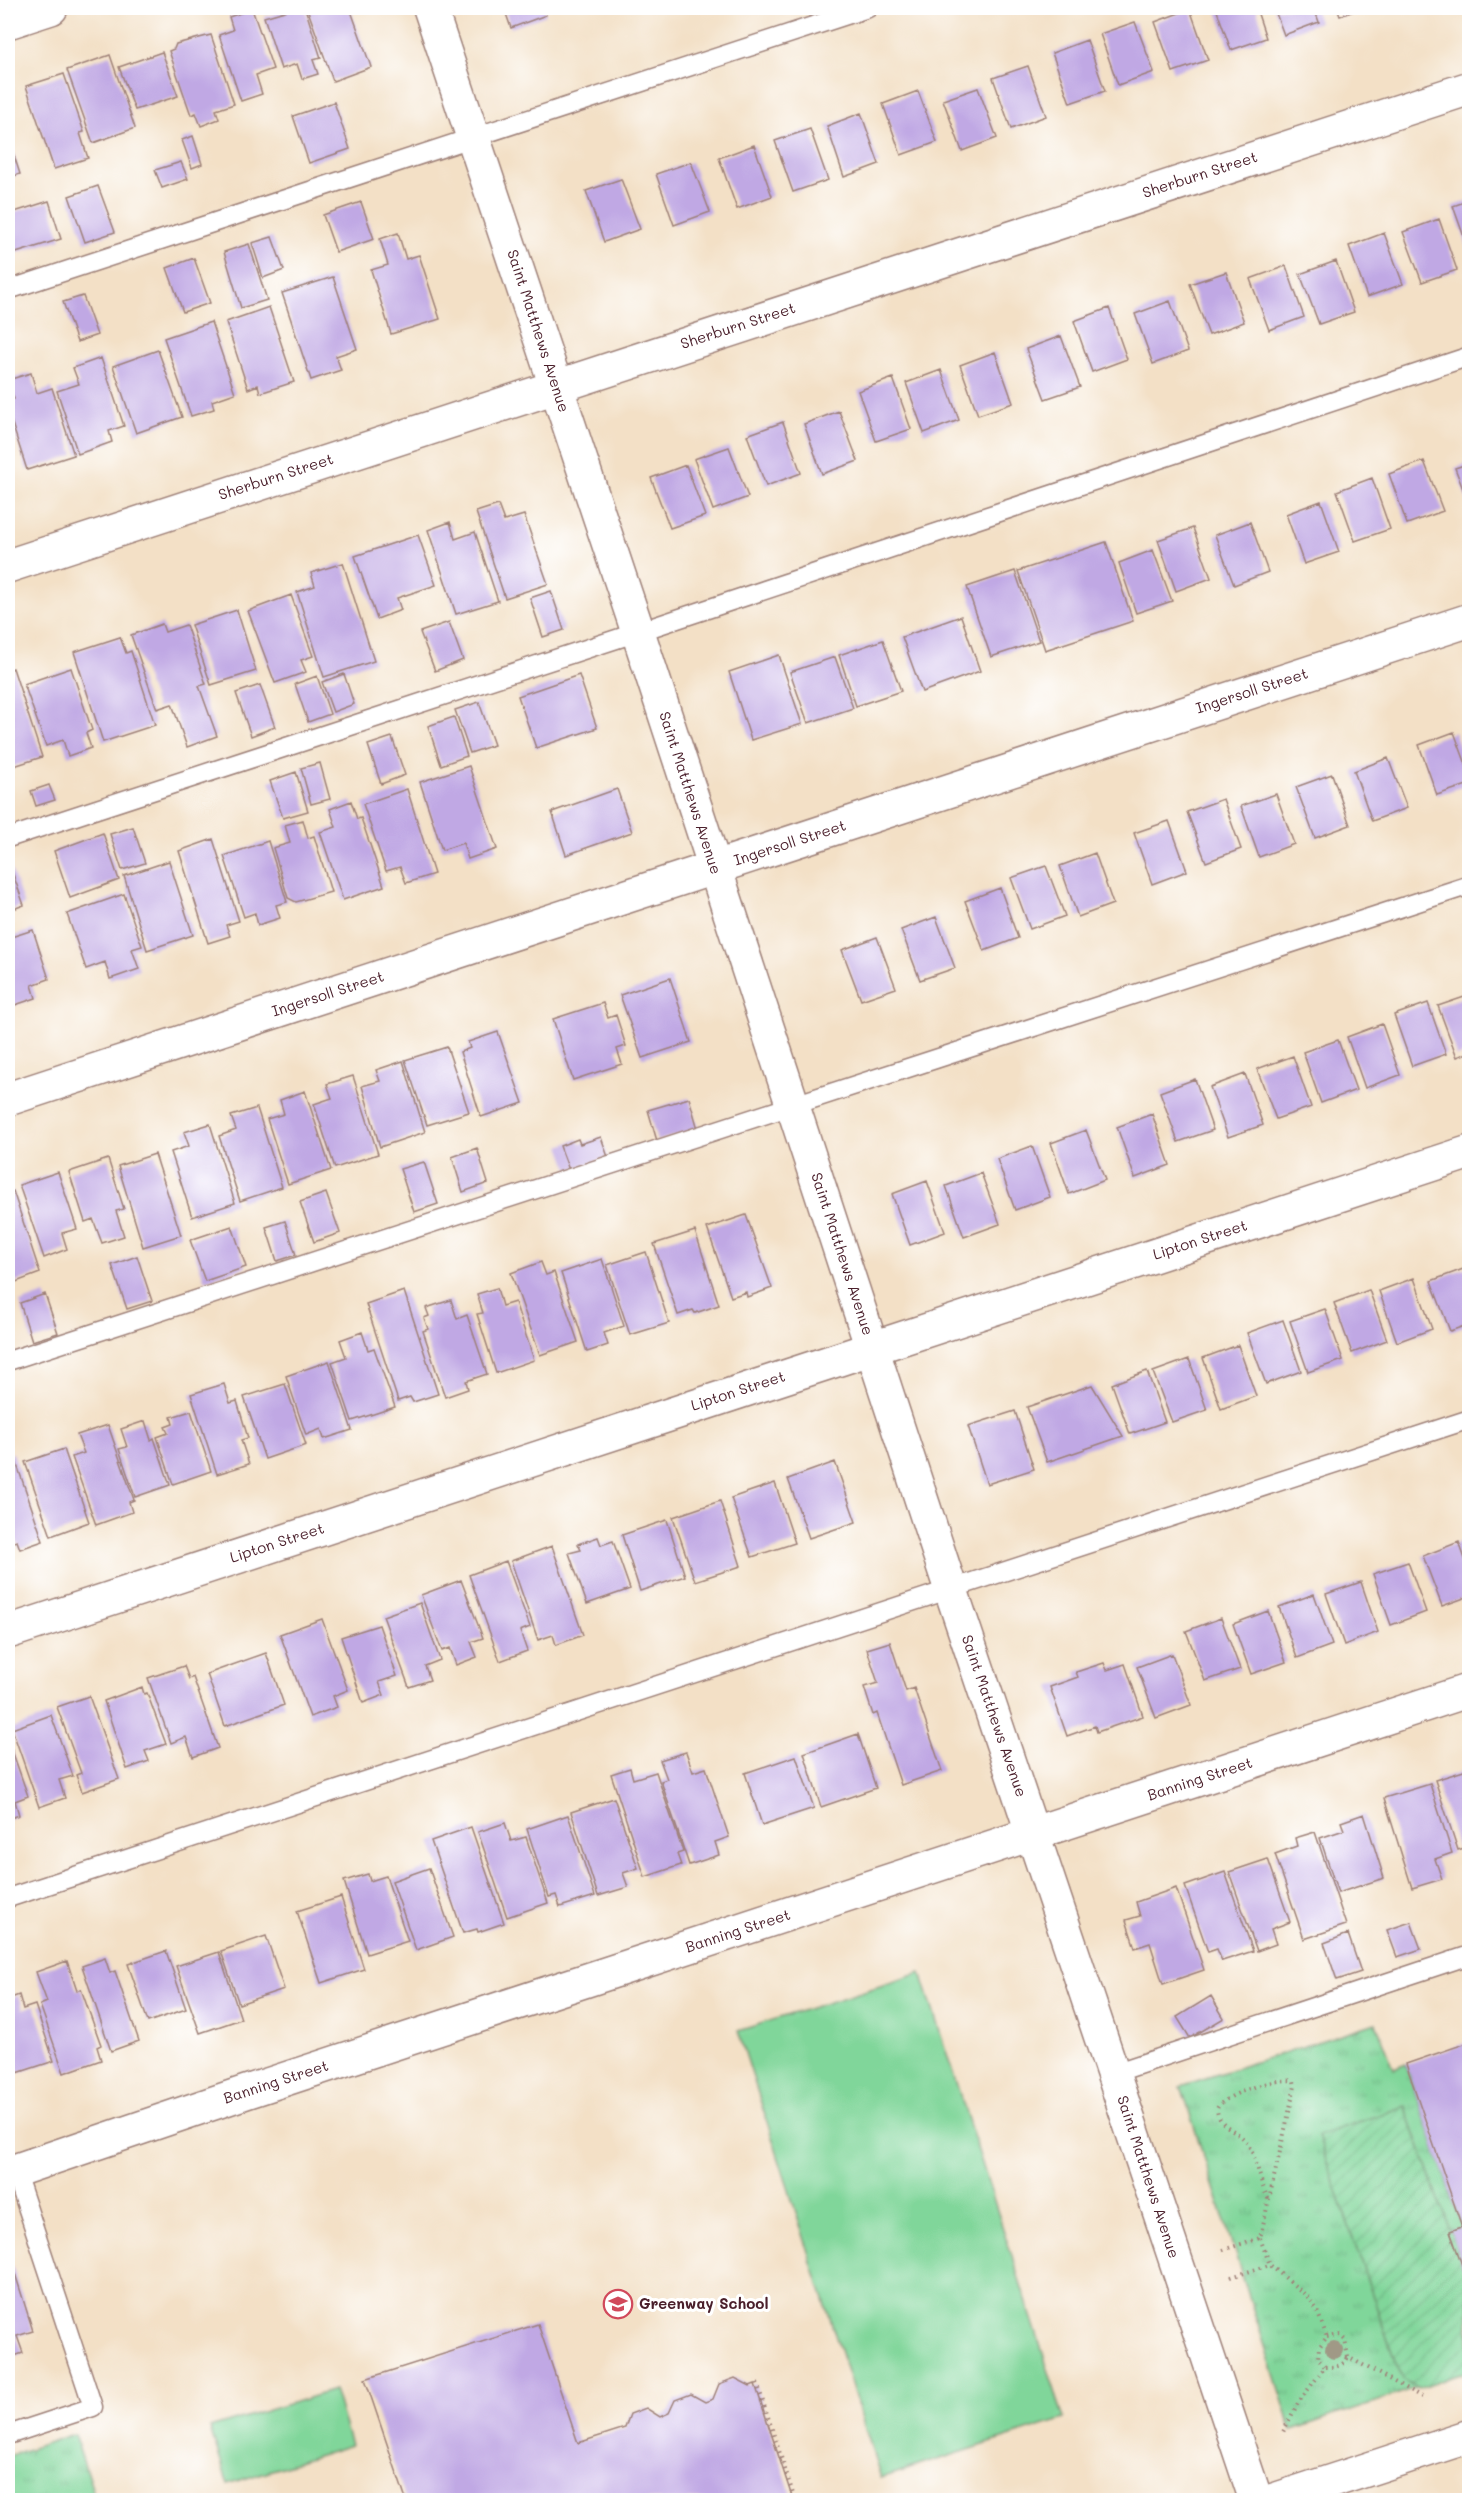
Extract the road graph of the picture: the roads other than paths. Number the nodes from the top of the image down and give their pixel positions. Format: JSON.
{"nodes":[{"id":1,"x":51,"y":8,"type":"edge"},
{"id":2,"x":430,"y":8,"type":"edge"},
{"id":3,"x":868,"y":8,"type":"edge"},
{"id":4,"x":8,"y":22,"type":"edge"},
{"id":5,"x":1470,"y":88,"type":"edge"},
{"id":6,"x":474,"y":137,"type":"junction"},
{"id":7,"x":8,"y":290,"type":"edge"},
{"id":8,"x":1470,"y":356,"type":"edge"},
{"id":9,"x":556,"y":386,"type":"junction"},
{"id":10,"x":8,"y":566,"type":"edge"},
{"id":11,"x":1470,"y":620,"type":"edge"},
{"id":12,"x":639,"y":632,"type":"junction"},
{"id":13,"x":8,"y":838,"type":"edge"},
{"id":14,"x":714,"y":867,"type":"junction"},
{"id":15,"x":1470,"y":885,"type":"edge"},
{"id":16,"x":8,"y":1100,"type":"edge"},
{"id":17,"x":793,"y":1106,"type":"junction"},
{"id":18,"x":1470,"y":1152,"type":"edge"},
{"id":19,"x":873,"y":1347,"type":"junction"},
{"id":20,"x":8,"y":1361,"type":"edge"},
{"id":21,"x":1470,"y":1419,"type":"edge"},
{"id":22,"x":951,"y":1590,"type":"junction"},
{"id":23,"x":8,"y":1632,"type":"edge"},
{"id":24,"x":1470,"y":1690,"type":"edge"},
{"id":25,"x":1034,"y":1834,"type":"junction"},
{"id":26,"x":8,"y":1898,"type":"edge"},
{"id":27,"x":1470,"y":1956,"type":"edge"},
{"id":28,"x":1114,"y":2073,"type":"junction"},
{"id":29,"x":11,"y":2172,"type":"edge"},
{"id":30,"x":8,"y":2435,"type":"edge"},
{"id":31,"x":1470,"y":2436,"type":"edge"},
{"id":32,"x":1256,"y":2500,"type":"edge"},
{"id":33,"x":1274,"y":2500,"type":"edge"}],
"edges":[{"from":1,"to":4,"type":"street"},
{"from":2,"to":6,"type":"street","name":"Saint Matthews Avenue"},
{"from":3,"to":6,"type":"lane"},
{"from":5,"to":9,"type":"street","name":"Sherburn Street"},
{"from":6,"to":7,"type":"lane"},
{"from":6,"to":9,"type":"street","name":"Saint Matthews Avenue"},
{"from":8,"to":12,"type":"lane"},
{"from":9,"to":10,"type":"street","name":"Sherburn Street"},
{"from":9,"to":12,"type":"street","name":"Saint Matthews Avenue"},
{"from":11,"to":14,"type":"street","name":"Ingersoll Street"},
{"from":12,"to":13,"type":"lane"},
{"from":12,"to":14,"type":"street","name":"Saint Matthews Avenue"},
{"from":14,"to":16,"type":"street","name":"Ingersoll Street"},
{"from":14,"to":17,"type":"street","name":"Saint Matthews Avenue"},
{"from":15,"to":17,"type":"lane"},
{"from":17,"to":19,"type":"street","name":"Saint Matthews Avenue"},
{"from":17,"to":20,"type":"lane"},
{"from":18,"to":19,"type":"street","name":"Lipton Street"},
{"from":19,"to":22,"type":"street","name":"Saint Matthews Avenue"},
{"from":19,"to":23,"type":"street","name":"Lipton Street"},
{"from":21,"to":22,"type":"lane"},
{"from":22,"to":25,"type":"street","name":"Saint Matthews Avenue"},
{"from":22,"to":26,"type":"lane"},
{"from":24,"to":25,"type":"street","name":"Banning Street"},
{"from":25,"to":28,"type":"street","name":"Saint Matthews Avenue"},
{"from":25,"to":29,"type":"street","name":"Banning Street"},
{"from":27,"to":28,"type":"lane"},
{"from":28,"to":32,"type":"street","name":"Saint Matthews Avenue"},
{"from":29,"to":30,"type":"lane"},
{"from":31,"to":33,"type":"street"}]}
